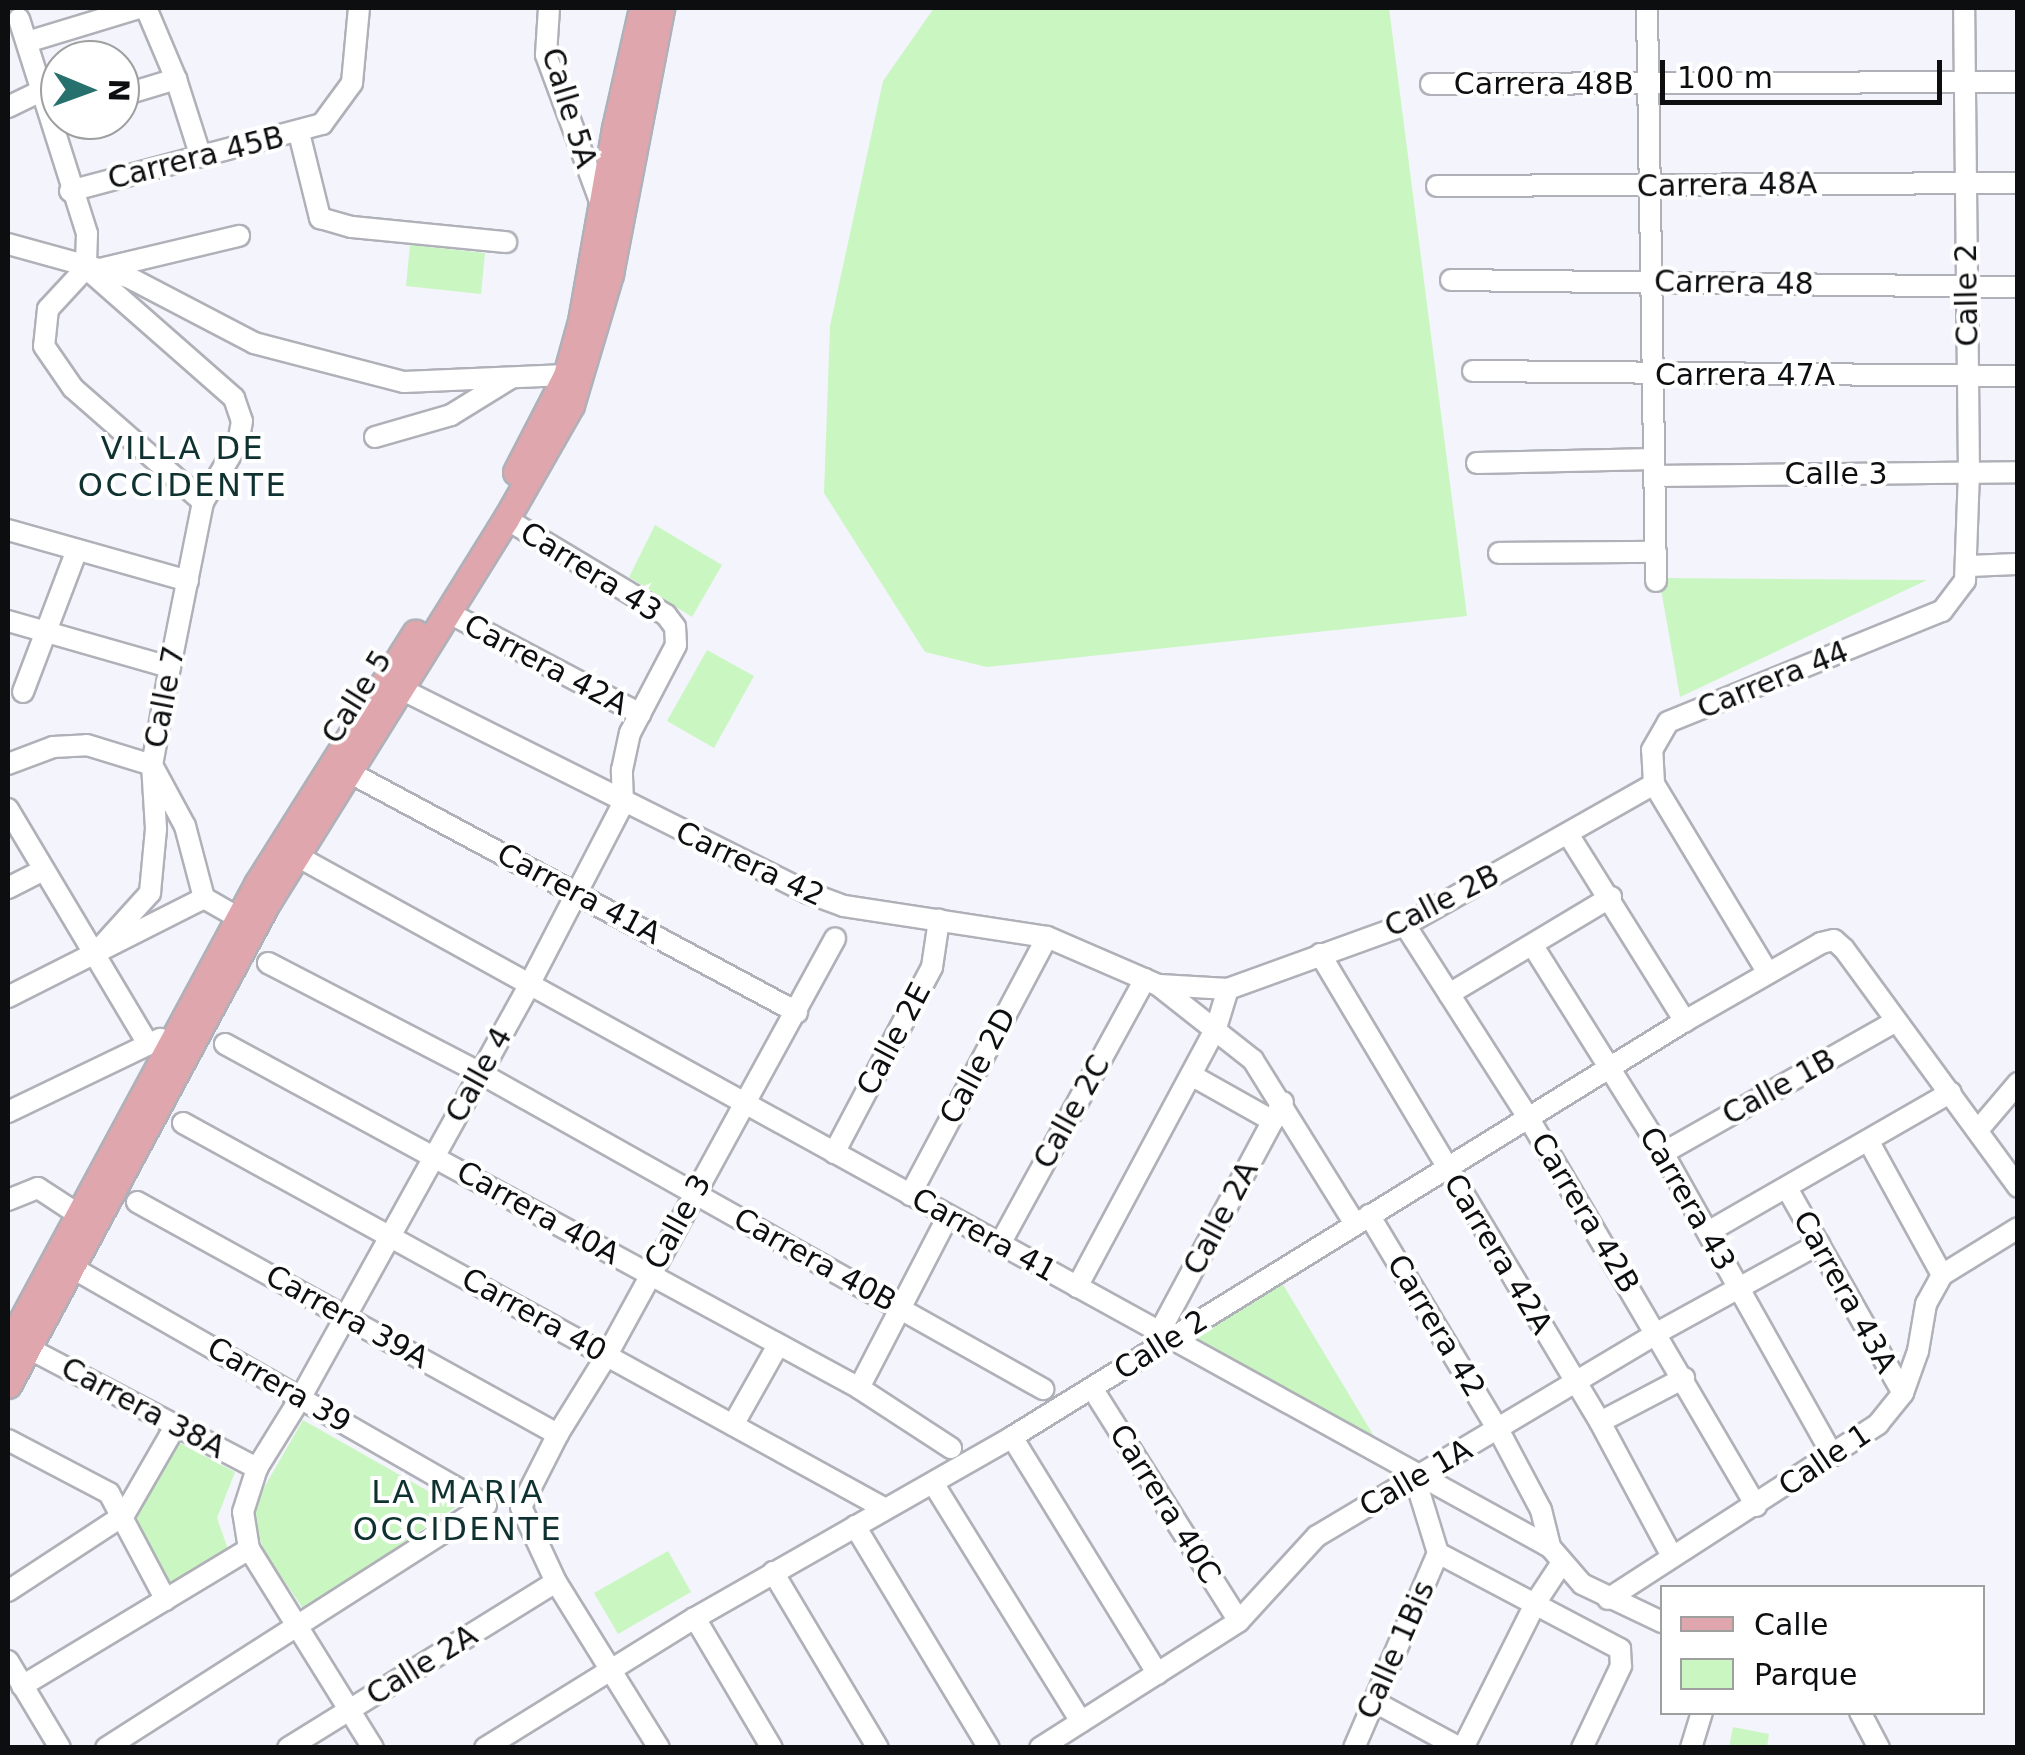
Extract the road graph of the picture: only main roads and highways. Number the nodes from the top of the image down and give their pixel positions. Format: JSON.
{"nodes":[{"id":1,"x":642,"y":8,"type":"edge"},
{"id":2,"x":661,"y":8,"type":"edge"},
{"id":3,"x":18,"y":1347,"type":"edge"},
{"id":4,"x":8,"y":1386,"type":"edge"}],
"edges":[{"from":1,"to":3,"type":"main road","name":"Calle 5"},
{"from":2,"to":3,"type":"main road","name":"Calle 5"},
{"from":3,"to":4,"type":"main road","name":"Calle 5"}]}
